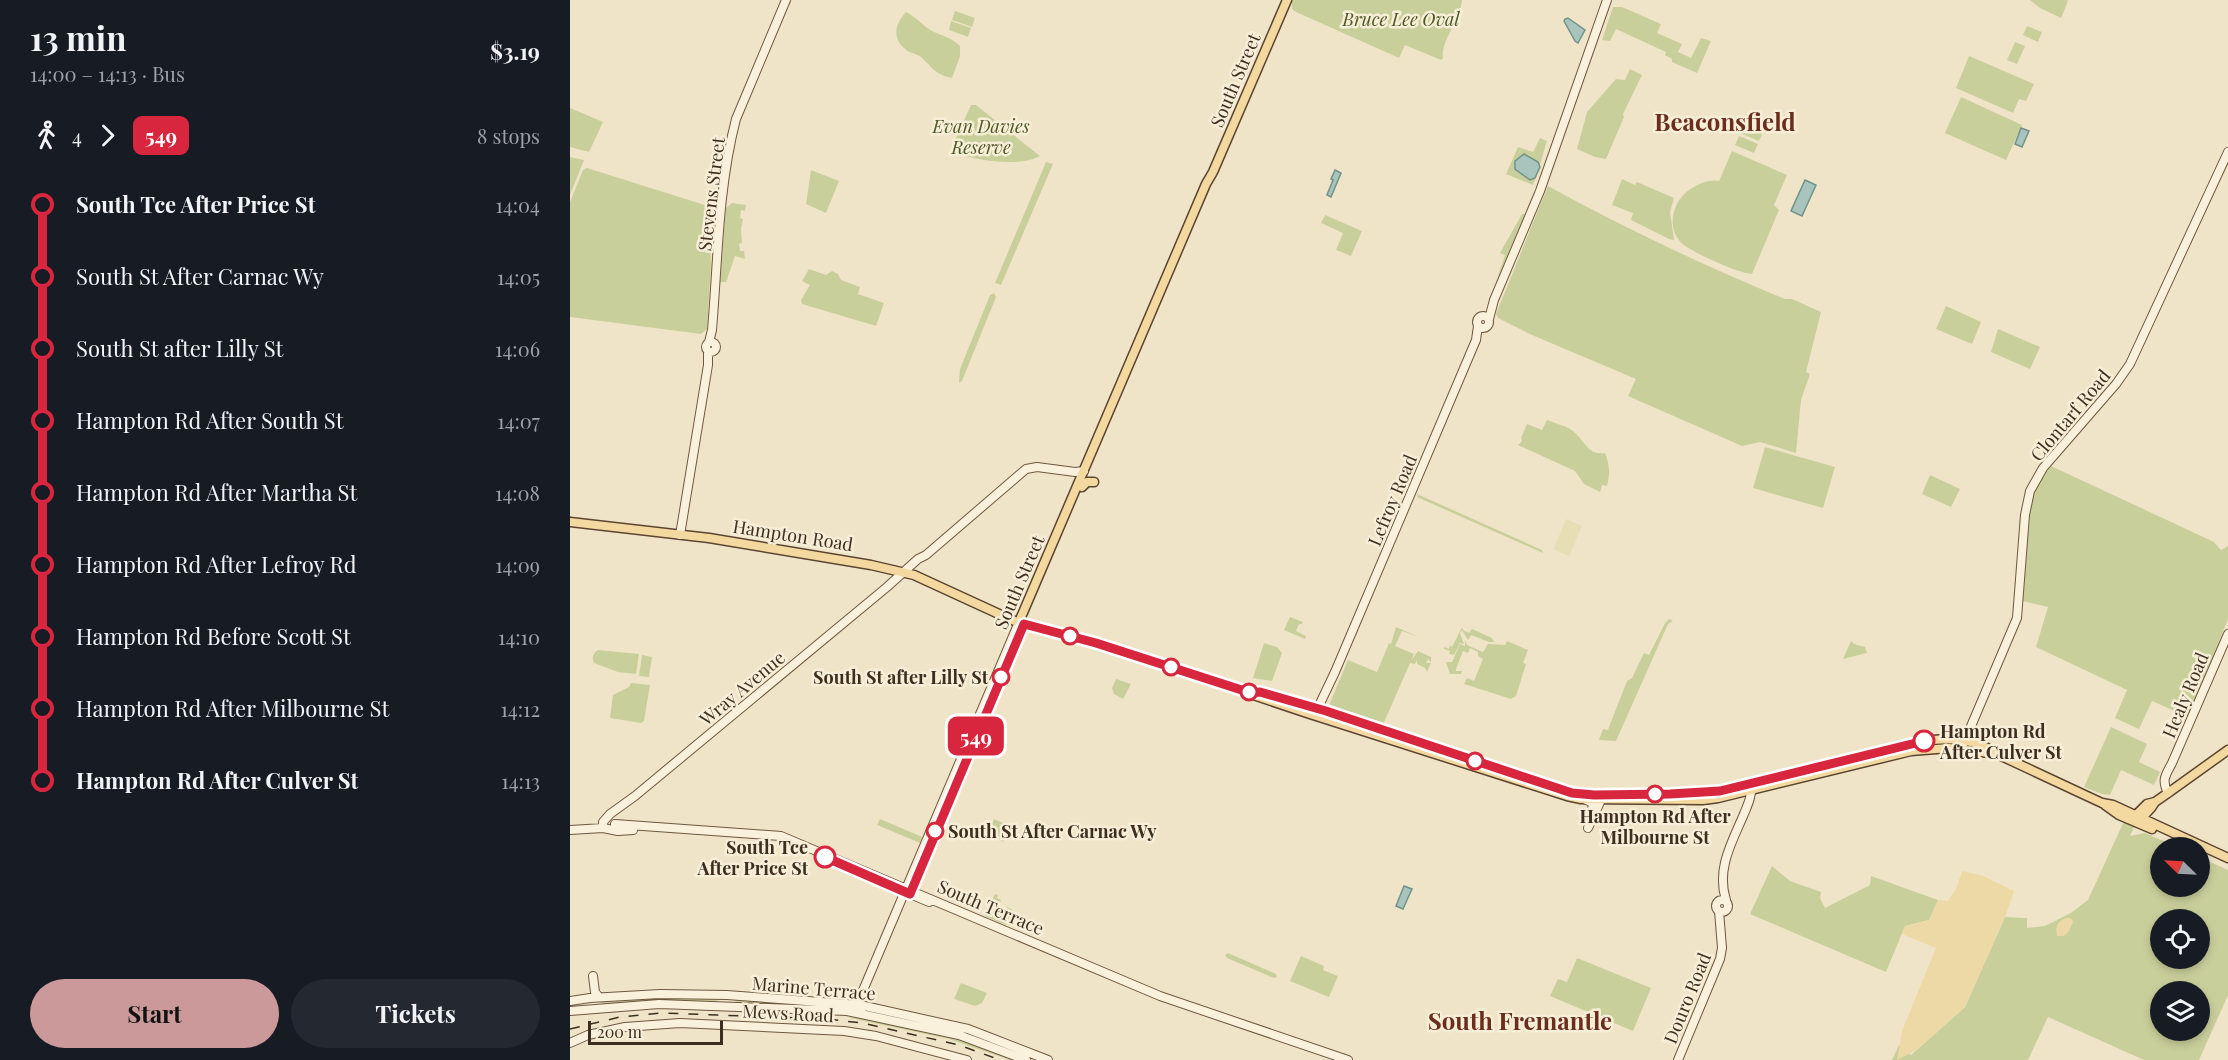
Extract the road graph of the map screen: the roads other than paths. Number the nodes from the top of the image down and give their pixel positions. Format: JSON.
{"nodes":[{"id":1,"x":786,"y":0,"type":"edge"},
{"id":2,"x":1287,"y":0,"type":"edge"},
{"id":3,"x":1605,"y":0,"type":"edge"},
{"id":4,"x":2228,"y":152,"type":"edge"},
{"id":5,"x":1213,"y":172,"type":"junction"},
{"id":6,"x":1085,"y":479,"type":"junction"},
{"id":7,"x":570,"y":517,"type":"edge"},
{"id":8,"x":570,"y":522,"type":"edge"},
{"id":9,"x":680,"y":533,"type":"junction"},
{"id":10,"x":871,"y":565,"type":"junction"},
{"id":11,"x":883,"y":569,"type":"junction"},
{"id":12,"x":908,"y":571,"type":"junction"},
{"id":13,"x":889,"y":584,"type":"junction"},
{"id":14,"x":1023,"y":621,"type":"junction"},
{"id":15,"x":2228,"y":634,"type":"edge"},
{"id":16,"x":1318,"y":713,"type":"junction"},
{"id":17,"x":1961,"y":744,"type":"junction"},
{"id":18,"x":2228,"y":750,"type":"edge"},
{"id":19,"x":1748,"y":788,"type":"junction"},
{"id":20,"x":2171,"y":791,"type":"junction"},
{"id":21,"x":1600,"y":797,"type":"junction"},
{"id":22,"x":1584,"y":799,"type":"junction"},
{"id":23,"x":1592,"y":813,"type":"junction"},
{"id":24,"x":2136,"y":819,"type":"junction"},
{"id":25,"x":608,"y":824,"type":"junction"},
{"id":26,"x":570,"y":828,"type":"edge"},
{"id":27,"x":2171,"y":837,"type":"edge"},
{"id":28,"x":2210,"y":855,"type":"edge"},
{"id":29,"x":2228,"y":858,"type":"edge"},
{"id":30,"x":2228,"y":863,"type":"edge"},
{"id":31,"x":908,"y":891,"type":"junction"},
{"id":32,"x":593,"y":976,"type":"dead end"},
{"id":33,"x":866,"y":988,"type":"junction"},
{"id":34,"x":599,"y":997,"type":"junction"},
{"id":35,"x":570,"y":1001,"type":"edge"},
{"id":36,"x":860,"y":1005,"type":"junction"},
{"id":37,"x":869,"y":1007,"type":"junction"},
{"id":38,"x":850,"y":1008,"type":"junction"},
{"id":39,"x":570,"y":1011,"type":"edge"},
{"id":40,"x":900,"y":1022,"type":"junction"},
{"id":41,"x":570,"y":1041,"type":"edge"},
{"id":42,"x":967,"y":1060,"type":"edge"},
{"id":43,"x":1026,"y":1060,"type":"edge"},
{"id":44,"x":1048,"y":1060,"type":"edge"},
{"id":45,"x":1335,"y":1060,"type":"edge"},
{"id":46,"x":1348,"y":1060,"type":"edge"},
{"id":47,"x":1680,"y":1060,"type":"edge"}],
"edges":[{"from":1,"to":9,"type":"street","name":"Stevens Street"},
{"from":2,"to":5,"type":"main road","name":"South Street"},
{"from":3,"to":16,"type":"street","name":"Lefroy Road"},
{"from":4,"to":17,"type":"street","name":"Clontarf Road"},
{"from":5,"to":6,"type":"main road","name":"South Street"},
{"from":5,"to":6,"type":"main road","name":"South Street"},
{"from":6,"to":12,"type":"street","name":"Wray Avenue"},
{"from":6,"to":14,"type":"main road","name":"South Street"},
{"from":6,"to":14,"type":"main road","name":"South Street"},
{"from":7,"to":9,"type":"main road","name":"Hampton Road"},
{"from":8,"to":9,"type":"main road","name":"Hampton Road"},
{"from":9,"to":10,"type":"main road","name":"Hampton Road"},
{"from":10,"to":11,"type":"main road","name":"Hampton Road"},
{"from":10,"to":12,"type":"main road","name":"Hampton Road"},
{"from":11,"to":12,"type":"main road","name":"Hampton Road"},
{"from":11,"to":13,"type":"street"},
{"from":12,"to":13,"type":"street","name":"Wray Avenue"},
{"from":12,"to":14,"type":"main road","name":"Hampton Road"},
{"from":13,"to":25,"type":"street","name":"Wray Avenue"},
{"from":14,"to":16,"type":"main road","name":"Hampton Road"},
{"from":14,"to":31,"type":"street","name":"South Street"},
{"from":15,"to":20,"type":"street","name":"Healy Road"},
{"from":16,"to":21,"type":"main road","name":"Hampton Road"},
{"from":16,"to":22,"type":"main road","name":"Hampton Road"},
{"from":17,"to":19,"type":"main road","name":"Hampton Road"},
{"from":17,"to":24,"type":"main road","name":"Hampton Road"},
{"from":18,"to":20,"type":"main road"},
{"from":19,"to":21,"type":"main road","name":"Hampton Road"},
{"from":19,"to":47,"type":"street","name":"Douro Road"},
{"from":20,"to":24,"type":"main road"},
{"from":21,"to":22,"type":"main road","name":"Hampton Road"},
{"from":21,"to":23,"type":"street"},
{"from":21,"to":23,"type":"street"},
{"from":22,"to":23,"type":"street"},
{"from":24,"to":27,"type":"main road"},
{"from":24,"to":29,"type":"main road"},
{"from":25,"to":26,"type":"street","name":"South Terrace"},
{"from":25,"to":31,"type":"street","name":"South Terrace"},
{"from":28,"to":30,"type":"main road"},
{"from":31,"to":33,"type":"street","name":"South Street"},
{"from":31,"to":45,"type":"street","name":"South Terrace"},
{"from":31,"to":46,"type":"street","name":"South Terrace"},
{"from":32,"to":34,"type":"street"},
{"from":33,"to":36,"type":"street","name":"South Street"},
{"from":33,"to":37,"type":"street"},
{"from":33,"to":38,"type":"street"},
{"from":34,"to":35,"type":"street","name":"Marine Terrace"},
{"from":34,"to":38,"type":"street","name":"Marine Terrace"},
{"from":36,"to":37,"type":"street","name":"Marine Terrace"},
{"from":36,"to":38,"type":"street"},
{"from":36,"to":40,"type":"street"},
{"from":37,"to":44,"type":"street","name":"Marine Terrace"},
{"from":38,"to":39,"type":"street","name":"Marine Terrace"},
{"from":38,"to":40,"type":"street","name":"Marine Terrace"},
{"from":40,"to":43,"type":"street","name":"Marine Terrace"},
{"from":41,"to":42,"type":"street","name":"Mews Road"}]}
